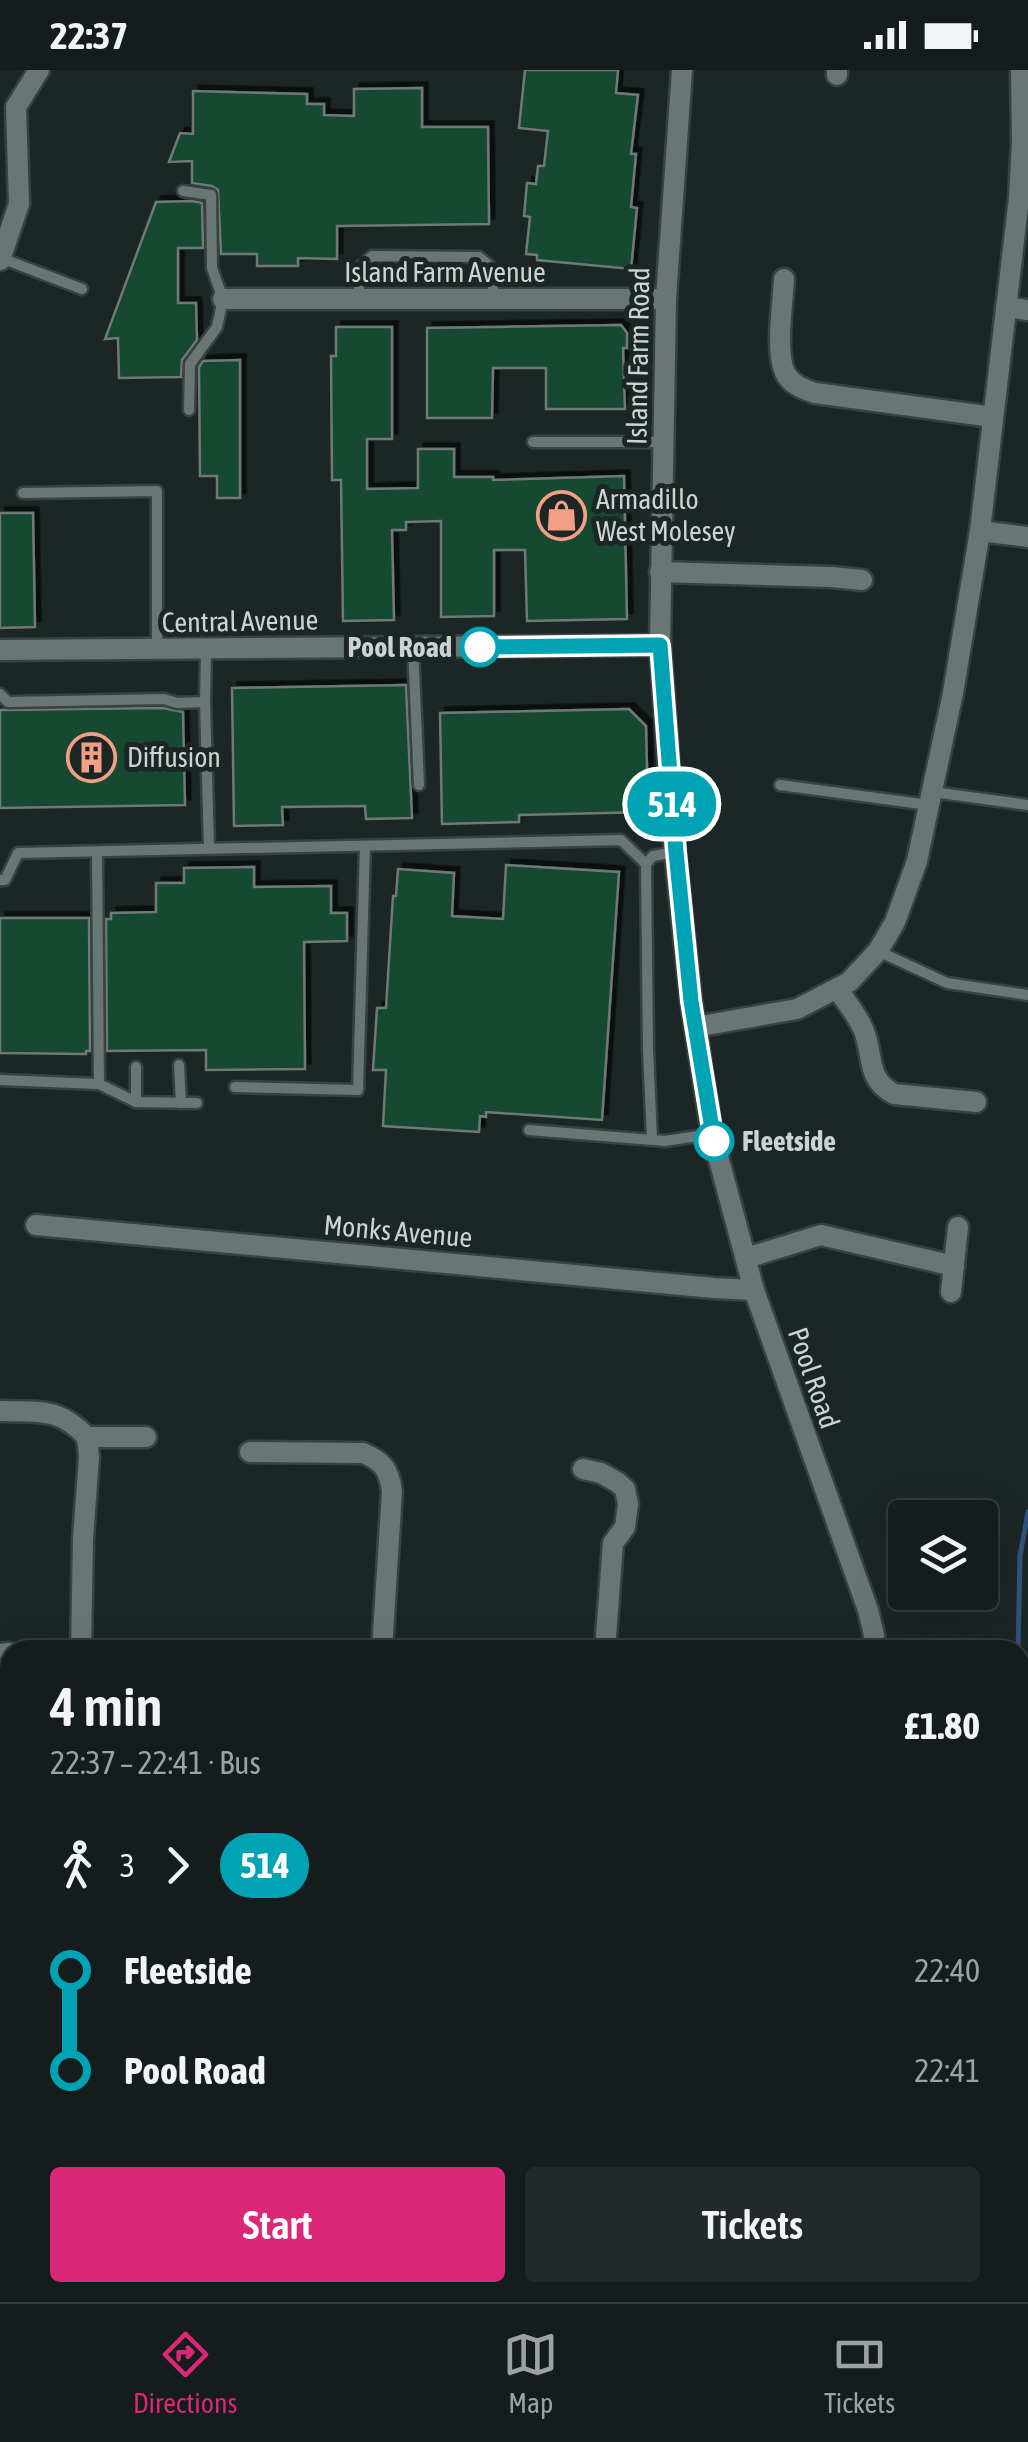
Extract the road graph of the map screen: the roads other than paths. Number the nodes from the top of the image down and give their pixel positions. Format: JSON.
{"nodes":[{"id":1,"x":39,"y":70,"type":"edge"},
{"id":2,"x":682,"y":70,"type":"edge"},
{"id":3,"x":1021,"y":70,"type":"edge"},
{"id":4,"x":1025,"y":142,"type":"edge"},
{"id":5,"x":183,"y":191,"type":"dead end"},
{"id":6,"x":0,"y":259,"type":"edge"},
{"id":7,"x":784,"y":279,"type":"dead end"},
{"id":8,"x":82,"y":290,"type":"dead end"},
{"id":9,"x":224,"y":299,"type":"junction"},
{"id":10,"x":359,"y":299,"type":"junction"},
{"id":11,"x":494,"y":299,"type":"junction"},
{"id":12,"x":666,"y":299,"type":"junction"},
{"id":13,"x":1006,"y":308,"type":"junction"},
{"id":14,"x":1028,"y":310,"type":"edge"},
{"id":15,"x":189,"y":410,"type":"dead end"},
{"id":16,"x":993,"y":417,"type":"junction"},
{"id":17,"x":533,"y":442,"type":"dead end"},
{"id":18,"x":664,"y":442,"type":"junction"},
{"id":19,"x":23,"y":493,"type":"dead end"},
{"id":20,"x":980,"y":531,"type":"junction"},
{"id":21,"x":1028,"y":537,"type":"edge"},
{"id":22,"x":660,"y":572,"type":"junction"},
{"id":23,"x":862,"y":580,"type":"dead end"},
{"id":24,"x":660,"y":645,"type":"junction"},
{"id":25,"x":403,"y":647,"type":"junction"},
{"id":26,"x":206,"y":648,"type":"junction"},
{"id":27,"x":156,"y":649,"type":"junction"},
{"id":28,"x":0,"y":650,"type":"edge"},
{"id":29,"x":0,"y":694,"type":"edge"},
{"id":30,"x":205,"y":702,"type":"junction"},
{"id":31,"x":420,"y":784,"type":"dead end"},
{"id":32,"x":780,"y":785,"type":"dead end"},
{"id":33,"x":932,"y":799,"type":"junction"},
{"id":34,"x":1028,"y":805,"type":"edge"},
{"id":35,"x":365,"y":846,"type":"junction"},
{"id":36,"x":209,"y":848,"type":"junction"},
{"id":37,"x":96,"y":852,"type":"junction"},
{"id":38,"x":676,"y":852,"type":"junction"},
{"id":39,"x":646,"y":864,"type":"junction"},
{"id":40,"x":0,"y":880,"type":"edge"},
{"id":41,"x":878,"y":951,"type":"junction"},
{"id":42,"x":838,"y":990,"type":"junction"},
{"id":43,"x":1028,"y":995,"type":"edge"},
{"id":44,"x":695,"y":1027,"type":"junction"},
{"id":45,"x":179,"y":1065,"type":"dead end"},
{"id":46,"x":136,"y":1068,"type":"dead end"},
{"id":47,"x":0,"y":1080,"type":"edge"},
{"id":48,"x":100,"y":1084,"type":"junction"},
{"id":49,"x":234,"y":1087,"type":"dead end"},
{"id":50,"x":136,"y":1102,"type":"junction"},
{"id":51,"x":976,"y":1102,"type":"dead end"},
{"id":52,"x":181,"y":1104,"type":"junction"},
{"id":53,"x":197,"y":1104,"type":"dead end"},
{"id":54,"x":530,"y":1130,"type":"dead end"},
{"id":55,"x":712,"y":1134,"type":"junction"},
{"id":56,"x":652,"y":1140,"type":"junction"},
{"id":57,"x":36,"y":1225,"type":"dead end"},
{"id":58,"x":958,"y":1227,"type":"dead end"},
{"id":59,"x":746,"y":1258,"type":"junction"},
{"id":60,"x":954,"y":1266,"type":"junction"},
{"id":61,"x":754,"y":1290,"type":"junction"},
{"id":62,"x":951,"y":1292,"type":"dead end"},
{"id":63,"x":0,"y":1410,"type":"edge"},
{"id":64,"x":87,"y":1437,"type":"junction"},
{"id":65,"x":146,"y":1437,"type":"dead end"},
{"id":66,"x":250,"y":1452,"type":"dead end"},
{"id":67,"x":583,"y":1469,"type":"dead end"},
{"id":68,"x":81,"y":1640,"type":"edge"},
{"id":69,"x":383,"y":1640,"type":"edge"},
{"id":70,"x":607,"y":1640,"type":"edge"},
{"id":71,"x":873,"y":1640,"type":"edge"}],
"edges":[{"from":1,"to":6,"type":"street"},
{"from":2,"to":12,"type":"street","name":"Island Farm Road"},
{"from":3,"to":4,"type":"street"},
{"from":4,"to":13,"type":"street"},
{"from":5,"to":9,"type":"lane"},
{"from":6,"to":8,"type":"lane"},
{"from":7,"to":16,"type":"street"},
{"from":9,"to":10,"type":"street","name":"Island Farm Avenue"},
{"from":9,"to":15,"type":"lane"},
{"from":10,"to":11,"type":"street","name":"Island Farm Avenue"},
{"from":10,"to":11,"type":"lane"},
{"from":11,"to":12,"type":"street","name":"Island Farm Avenue"},
{"from":12,"to":18,"type":"street","name":"Island Farm Road"},
{"from":13,"to":14,"type":"street"},
{"from":13,"to":16,"type":"street"},
{"from":16,"to":20,"type":"street"},
{"from":17,"to":18,"type":"lane"},
{"from":18,"to":22,"type":"street","name":"Island Farm Road"},
{"from":19,"to":27,"type":"lane"},
{"from":20,"to":21,"type":"street"},
{"from":20,"to":33,"type":"street"},
{"from":22,"to":23,"type":"street"},
{"from":22,"to":24,"type":"street","name":"Island Farm Road"},
{"from":24,"to":25,"type":"street","name":"Central Avenue"},
{"from":24,"to":38,"type":"street","name":"Pool Road"},
{"from":25,"to":26,"type":"street","name":"Central Avenue"},
{"from":25,"to":31,"type":"lane"},
{"from":26,"to":27,"type":"street","name":"Central Avenue"},
{"from":26,"to":30,"type":"lane"},
{"from":27,"to":28,"type":"street","name":"Central Avenue"},
{"from":29,"to":30,"type":"lane"},
{"from":30,"to":36,"type":"lane"},
{"from":32,"to":33,"type":"lane"},
{"from":33,"to":34,"type":"lane"},
{"from":33,"to":41,"type":"street"},
{"from":35,"to":36,"type":"lane"},
{"from":35,"to":39,"type":"lane"},
{"from":35,"to":49,"type":"lane"},
{"from":36,"to":37,"type":"lane"},
{"from":37,"to":40,"type":"lane"},
{"from":37,"to":48,"type":"lane"},
{"from":38,"to":39,"type":"lane"},
{"from":38,"to":44,"type":"street","name":"Pool Road"},
{"from":39,"to":56,"type":"lane"},
{"from":41,"to":42,"type":"street"},
{"from":41,"to":43,"type":"lane"},
{"from":42,"to":44,"type":"street"},
{"from":42,"to":51,"type":"street"},
{"from":44,"to":55,"type":"street","name":"Pool Road"},
{"from":45,"to":52,"type":"lane"},
{"from":46,"to":50,"type":"lane"},
{"from":47,"to":48,"type":"lane"},
{"from":48,"to":50,"type":"lane"},
{"from":50,"to":52,"type":"lane"},
{"from":52,"to":53,"type":"lane"},
{"from":54,"to":56,"type":"lane"},
{"from":55,"to":56,"type":"lane"},
{"from":55,"to":59,"type":"street","name":"Pool Road"},
{"from":57,"to":61,"type":"street","name":"Monks Avenue"},
{"from":58,"to":60,"type":"street"},
{"from":59,"to":60,"type":"street"},
{"from":59,"to":61,"type":"street","name":"Pool Road"},
{"from":60,"to":62,"type":"street"},
{"from":61,"to":71,"type":"street","name":"Pool Road"},
{"from":63,"to":64,"type":"street"},
{"from":64,"to":65,"type":"street"},
{"from":64,"to":68,"type":"street"},
{"from":66,"to":69,"type":"street"},
{"from":67,"to":70,"type":"street"}]}
